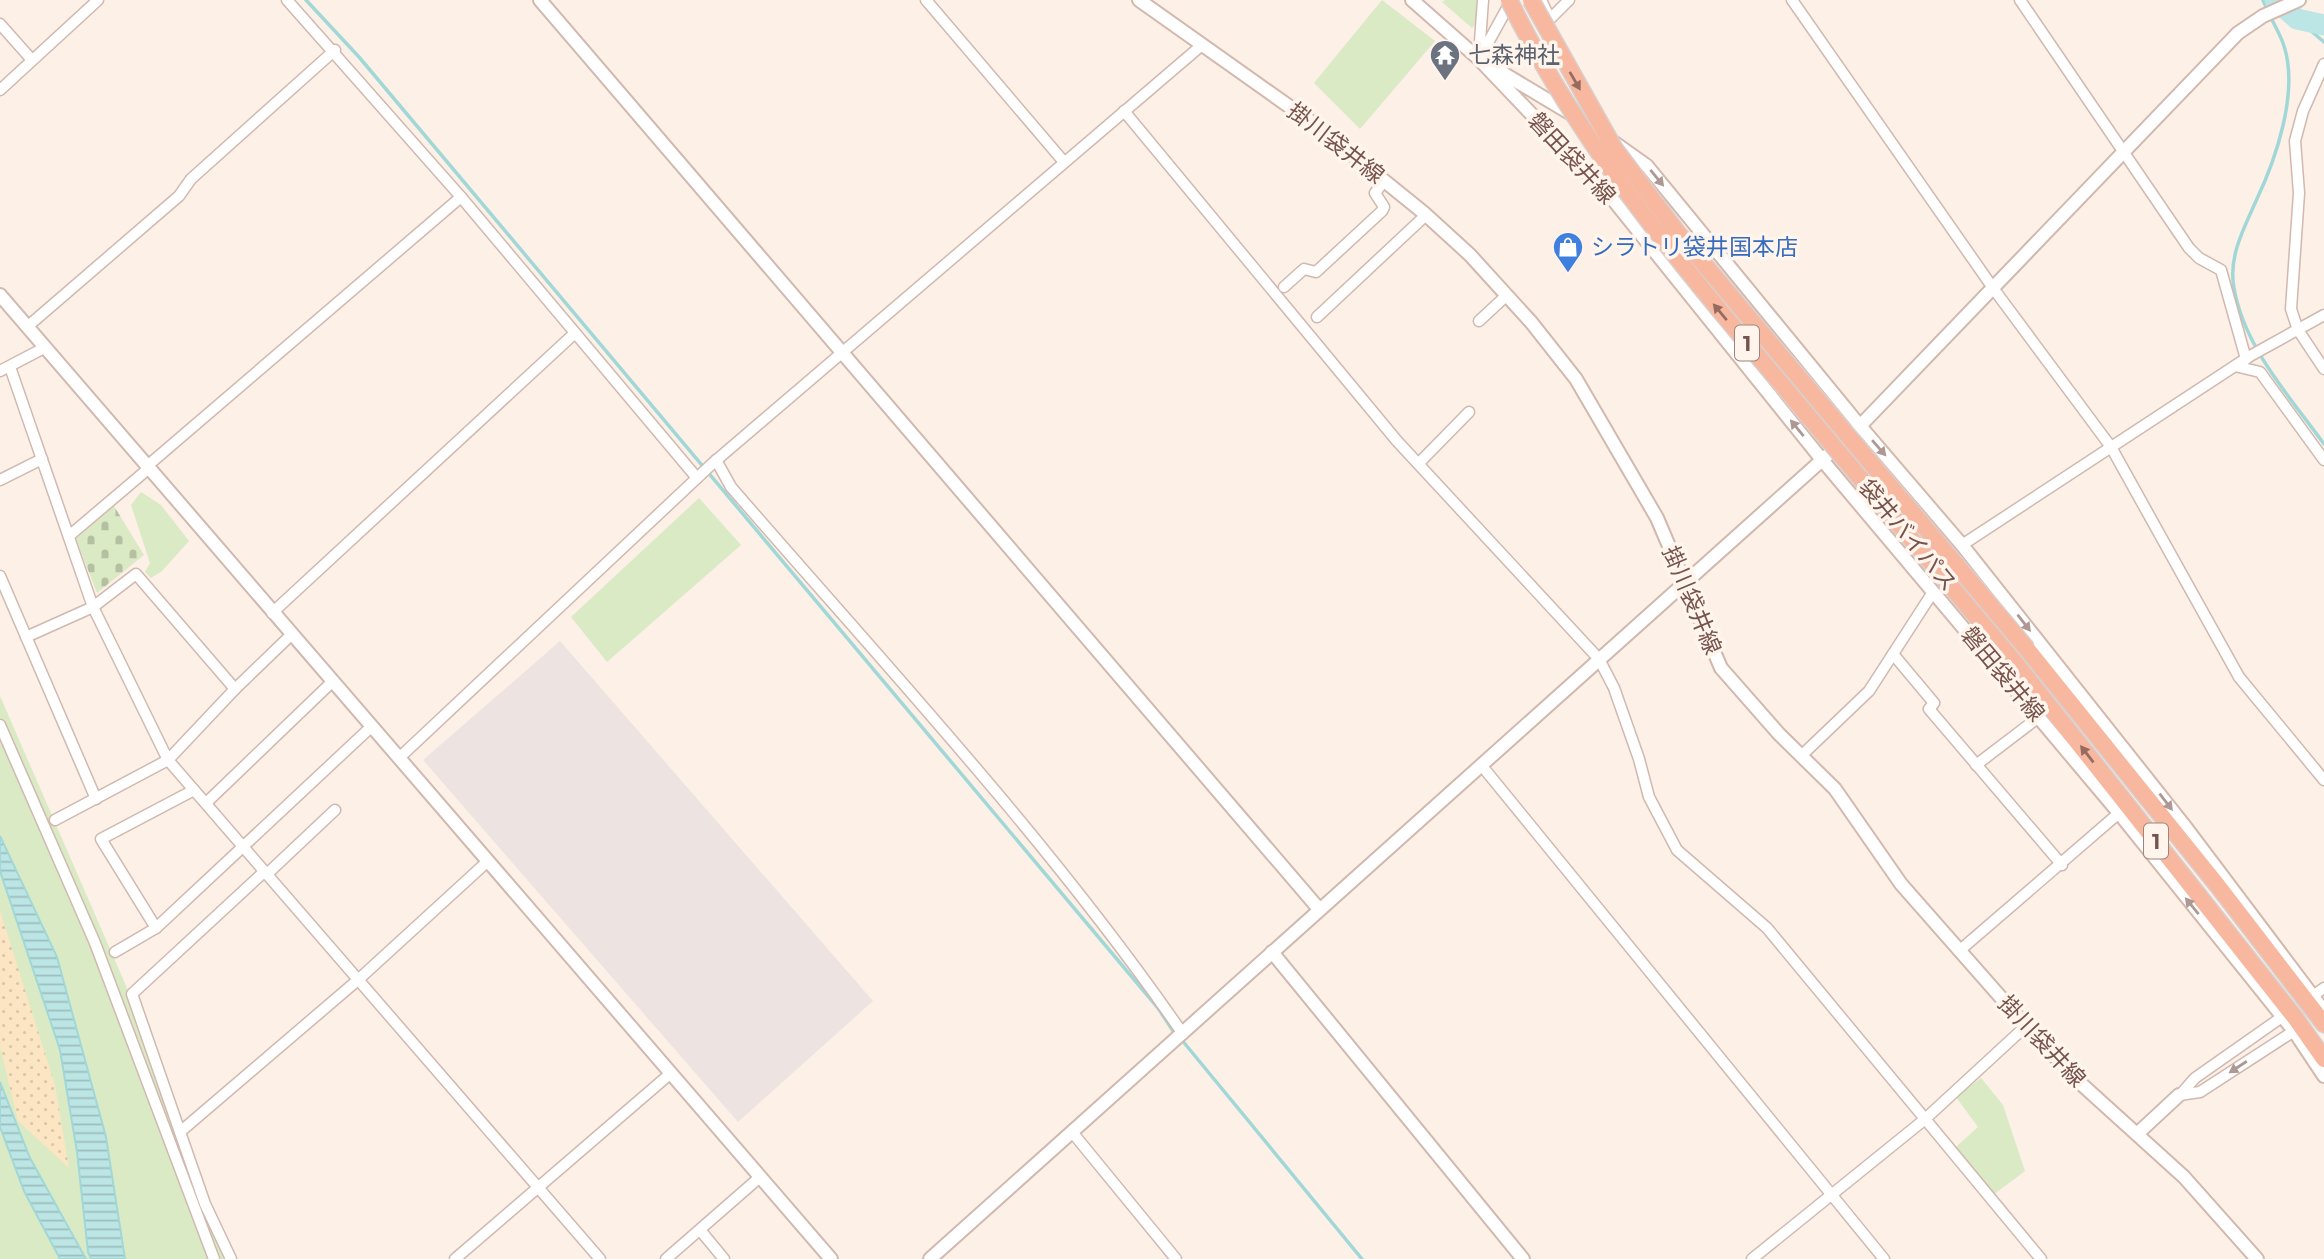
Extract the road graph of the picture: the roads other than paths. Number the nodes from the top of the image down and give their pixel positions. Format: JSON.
{"nodes":[{"id":1,"x":98,"y":0,"type":"edge"},
{"id":2,"x":287,"y":0,"type":"edge"},
{"id":3,"x":540,"y":0,"type":"edge"},
{"id":4,"x":926,"y":0,"type":"edge"},
{"id":5,"x":1139,"y":0,"type":"edge"},
{"id":6,"x":1412,"y":0,"type":"edge"},
{"id":7,"x":1483,"y":0,"type":"edge"},
{"id":8,"x":1510,"y":0,"type":"edge"},
{"id":9,"x":1531,"y":0,"type":"edge"},
{"id":10,"x":1541,"y":0,"type":"edge"},
{"id":11,"x":1569,"y":0,"type":"edge"},
{"id":12,"x":1792,"y":0,"type":"edge"},
{"id":13,"x":2020,"y":0,"type":"edge"},
{"id":14,"x":2299,"y":0,"type":"edge"},
{"id":15,"x":0,"y":24,"type":"edge"},
{"id":16,"x":1202,"y":45,"type":"junction"},
{"id":17,"x":335,"y":50,"type":"junction"},
{"id":18,"x":1479,"y":59,"type":"junction"},
{"id":19,"x":32,"y":60,"type":"junction"},
{"id":20,"x":2323,"y":69,"type":"edge"},
{"id":21,"x":0,"y":90,"type":"edge"},
{"id":22,"x":1125,"y":111,"type":"junction"},
{"id":23,"x":2123,"y":152,"type":"junction"},
{"id":24,"x":1064,"y":162,"type":"junction"},
{"id":25,"x":1384,"y":181,"type":"junction"},
{"id":26,"x":461,"y":197,"type":"junction"},
{"id":27,"x":1426,"y":215,"type":"junction"},
{"id":28,"x":1284,"y":288,"type":"dead end"},
{"id":29,"x":1993,"y":288,"type":"junction"},
{"id":30,"x":0,"y":295,"type":"edge"},
{"id":31,"x":1507,"y":295,"type":"junction"},
{"id":32,"x":2324,"y":314,"type":"edge"},
{"id":33,"x":1317,"y":317,"type":"dead end"},
{"id":34,"x":1479,"y":321,"type":"dead end"},
{"id":35,"x":27,"y":327,"type":"junction"},
{"id":36,"x":2298,"y":330,"type":"junction"},
{"id":37,"x":575,"y":333,"type":"junction"},
{"id":38,"x":44,"y":348,"type":"junction"},
{"id":39,"x":843,"y":350,"type":"junction"},
{"id":40,"x":2248,"y":358,"type":"junction"},
{"id":41,"x":2235,"y":366,"type":"junction"},
{"id":42,"x":5,"y":369,"type":"edge"},
{"id":43,"x":2324,"y":369,"type":"edge"},
{"id":44,"x":1469,"y":412,"type":"dead end"},
{"id":45,"x":1860,"y":426,"type":"junction"},
{"id":46,"x":2111,"y":447,"type":"junction"},
{"id":47,"x":42,"y":459,"type":"junction"},
{"id":48,"x":2324,"y":460,"type":"edge"},
{"id":49,"x":1823,"y":461,"type":"junction"},
{"id":50,"x":714,"y":462,"type":"junction"},
{"id":51,"x":1419,"y":463,"type":"junction"},
{"id":52,"x":147,"y":468,"type":"junction"},
{"id":53,"x":699,"y":477,"type":"junction"},
{"id":54,"x":0,"y":480,"type":"edge"},
{"id":55,"x":69,"y":536,"type":"junction"},
{"id":56,"x":1962,"y":545,"type":"junction"},
{"id":57,"x":0,"y":576,"type":"edge"},
{"id":58,"x":1685,"y":581,"type":"junction"},
{"id":59,"x":1933,"y":592,"type":"junction"},
{"id":60,"x":93,"y":607,"type":"junction"},
{"id":61,"x":272,"y":613,"type":"junction"},
{"id":62,"x":291,"y":635,"type":"junction"},
{"id":63,"x":26,"y":636,"type":"junction"},
{"id":64,"x":1893,"y":654,"type":"junction"},
{"id":65,"x":1599,"y":659,"type":"junction"},
{"id":66,"x":332,"y":682,"type":"junction"},
{"id":67,"x":234,"y":689,"type":"junction"},
{"id":68,"x":2039,"y":717,"type":"junction"},
{"id":69,"x":0,"y":725,"type":"edge"},
{"id":70,"x":371,"y":727,"type":"junction"},
{"id":71,"x":1801,"y":756,"type":"junction"},
{"id":72,"x":399,"y":758,"type":"junction"},
{"id":73,"x":169,"y":761,"type":"junction"},
{"id":74,"x":1976,"y":765,"type":"junction"},
{"id":75,"x":1482,"y":766,"type":"junction"},
{"id":76,"x":2323,"y":776,"type":"edge"},
{"id":77,"x":194,"y":790,"type":"junction"},
{"id":78,"x":96,"y":799,"type":"junction"},
{"id":79,"x":205,"y":803,"type":"junction"},
{"id":80,"x":335,"y":810,"type":"dead end"},
{"id":81,"x":2119,"y":813,"type":"junction"},
{"id":82,"x":55,"y":820,"type":"dead end"},
{"id":83,"x":242,"y":845,"type":"junction"},
{"id":84,"x":488,"y":861,"type":"junction"},
{"id":85,"x":2062,"y":865,"type":"junction"},
{"id":86,"x":266,"y":873,"type":"junction"},
{"id":87,"x":1320,"y":909,"type":"junction"},
{"id":88,"x":156,"y":928,"type":"junction"},
{"id":89,"x":1959,"y":951,"type":"junction"},
{"id":90,"x":1272,"y":952,"type":"junction"},
{"id":91,"x":115,"y":953,"type":"dead end"},
{"id":92,"x":359,"y":979,"type":"junction"},
{"id":93,"x":2319,"y":991,"type":"edge"},
{"id":94,"x":2324,"y":1011,"type":"edge"},
{"id":95,"x":2283,"y":1017,"type":"junction"},
{"id":96,"x":2324,"y":1024,"type":"edge"},
{"id":97,"x":2026,"y":1026,"type":"junction"},
{"id":98,"x":2294,"y":1031,"type":"junction"},
{"id":99,"x":1183,"y":1034,"type":"junction"},
{"id":100,"x":2324,"y":1059,"type":"edge"},
{"id":101,"x":671,"y":1073,"type":"junction"},
{"id":102,"x":2324,"y":1076,"type":"edge"},
{"id":103,"x":2179,"y":1095,"type":"junction"},
{"id":104,"x":1924,"y":1120,"type":"junction"},
{"id":105,"x":180,"y":1132,"type":"junction"},
{"id":106,"x":1072,"y":1132,"type":"junction"},
{"id":107,"x":2137,"y":1134,"type":"junction"},
{"id":108,"x":760,"y":1177,"type":"junction"},
{"id":109,"x":538,"y":1188,"type":"junction"},
{"id":110,"x":1831,"y":1195,"type":"junction"},
{"id":111,"x":700,"y":1230,"type":"junction"},
{"id":112,"x":215,"y":1259,"type":"edge"},
{"id":113,"x":232,"y":1259,"type":"edge"},
{"id":114,"x":455,"y":1259,"type":"edge"},
{"id":115,"x":600,"y":1259,"type":"edge"},
{"id":116,"x":666,"y":1259,"type":"edge"},
{"id":117,"x":724,"y":1259,"type":"edge"},
{"id":118,"x":831,"y":1259,"type":"edge"},
{"id":119,"x":930,"y":1259,"type":"edge"},
{"id":120,"x":1176,"y":1259,"type":"edge"},
{"id":121,"x":1523,"y":1259,"type":"edge"},
{"id":122,"x":1752,"y":1259,"type":"edge"},
{"id":123,"x":1884,"y":1259,"type":"edge"},
{"id":124,"x":2041,"y":1259,"type":"edge"},
{"id":125,"x":2257,"y":1259,"type":"edge"}],
"edges":[{"from":1,"to":19,"type":"street"},
{"from":2,"to":17,"type":"street"},
{"from":3,"to":39,"type":"street"},
{"from":4,"to":24,"type":"street"},
{"from":5,"to":16,"type":"street","name":"掛川袋井線"},
{"from":6,"to":18,"type":"street","name":"磐田袋井線"},
{"from":7,"to":18,"type":"street"},
{"from":8,"to":18,"type":"street"},
{"from":100,"to":8,"type":"highway","name":"袋井バイパス","number":"1","one_way":true,"bridge":true},
{"from":9,"to":96,"type":"highway","name":"袋井バイパス","number":"1","one_way":true,"bridge":true},
{"from":10,"to":11,"type":"street"},
{"from":12,"to":29,"type":"street"},
{"from":13,"to":23,"type":"street"},
{"from":14,"to":23,"type":"street"},
{"from":15,"to":19,"type":"street"},
{"from":16,"to":22,"type":"street"},
{"from":16,"to":25,"type":"street","name":"掛川袋井線"},
{"from":17,"to":26,"type":"street"},
{"from":17,"to":35,"type":"street"},
{"from":18,"to":45,"type":"street","name":"磐田袋井線","one_way":true},
{"from":49,"to":18,"type":"street","name":"磐田袋井線","one_way":true},
{"from":19,"to":21,"type":"street"},
{"from":20,"to":36,"type":"street"},
{"from":22,"to":24,"type":"street"},
{"from":22,"to":51,"type":"street"},
{"from":23,"to":29,"type":"street"},
{"from":23,"to":40,"type":"street"},
{"from":24,"to":39,"type":"street"},
{"from":25,"to":27,"type":"street","name":"掛川袋井線"},
{"from":25,"to":28,"type":"street"},
{"from":26,"to":37,"type":"street"},
{"from":26,"to":52,"type":"street"},
{"from":27,"to":31,"type":"street","name":"掛川袋井線"},
{"from":27,"to":33,"type":"street"},
{"from":29,"to":45,"type":"street"},
{"from":29,"to":46,"type":"street"},
{"from":30,"to":35,"type":"street"},
{"from":31,"to":34,"type":"street"},
{"from":31,"to":58,"type":"street","name":"掛川袋井線"},
{"from":32,"to":36,"type":"street"},
{"from":35,"to":38,"type":"street"},
{"from":36,"to":40,"type":"street"},
{"from":36,"to":43,"type":"street"},
{"from":37,"to":53,"type":"street"},
{"from":37,"to":61,"type":"street"},
{"from":38,"to":42,"type":"street"},
{"from":38,"to":52,"type":"street"},
{"from":39,"to":50,"type":"street"},
{"from":39,"to":87,"type":"street"},
{"from":40,"to":41,"type":"street"},
{"from":41,"to":46,"type":"street"},
{"from":41,"to":48,"type":"street"},
{"from":42,"to":47,"type":"street"},
{"from":44,"to":51,"type":"street"},
{"from":45,"to":49,"type":"street"},
{"from":45,"to":56,"type":"street","name":"磐田袋井線","one_way":true},
{"from":46,"to":56,"type":"street"},
{"from":46,"to":76,"type":"street"},
{"from":47,"to":54,"type":"street"},
{"from":47,"to":55,"type":"street"},
{"from":49,"to":58,"type":"street"},
{"from":49,"to":59,"type":"street","name":"磐田袋井線"},
{"from":50,"to":53,"type":"street"},
{"from":50,"to":99,"type":"street"},
{"from":51,"to":65,"type":"street"},
{"from":52,"to":55,"type":"street"},
{"from":52,"to":61,"type":"street"},
{"from":53,"to":72,"type":"street"},
{"from":55,"to":60,"type":"street"},
{"from":56,"to":93,"type":"street","name":"磐田袋井線","one_way":true},
{"from":57,"to":63,"type":"street"},
{"from":58,"to":65,"type":"street"},
{"from":58,"to":71,"type":"street","name":"掛川袋井線"},
{"from":59,"to":64,"type":"street"},
{"from":59,"to":68,"type":"street","name":"磐田袋井線"},
{"from":60,"to":63,"type":"street"},
{"from":60,"to":67,"type":"street"},
{"from":60,"to":73,"type":"street"},
{"from":61,"to":62,"type":"street"},
{"from":62,"to":66,"type":"street"},
{"from":62,"to":67,"type":"street"},
{"from":63,"to":78,"type":"street"},
{"from":64,"to":71,"type":"street"},
{"from":64,"to":74,"type":"street"},
{"from":65,"to":75,"type":"street"},
{"from":65,"to":104,"type":"street"},
{"from":66,"to":70,"type":"street"},
{"from":66,"to":79,"type":"street"},
{"from":67,"to":73,"type":"street"},
{"from":68,"to":74,"type":"street"},
{"from":68,"to":81,"type":"street","name":"磐田袋井線"},
{"from":69,"to":112,"type":"street"},
{"from":70,"to":72,"type":"street"},
{"from":70,"to":83,"type":"street"},
{"from":71,"to":89,"type":"street","name":"掛川袋井線"},
{"from":72,"to":84,"type":"street"},
{"from":73,"to":77,"type":"street"},
{"from":73,"to":78,"type":"street"},
{"from":74,"to":85,"type":"street"},
{"from":75,"to":87,"type":"street"},
{"from":75,"to":110,"type":"street"},
{"from":77,"to":79,"type":"street"},
{"from":77,"to":88,"type":"street"},
{"from":78,"to":82,"type":"street"},
{"from":79,"to":83,"type":"street"},
{"from":80,"to":86,"type":"street"},
{"from":81,"to":85,"type":"street"},
{"from":95,"to":81,"type":"street","name":"磐田袋井線","one_way":true},
{"from":83,"to":86,"type":"street"},
{"from":83,"to":88,"type":"street"},
{"from":84,"to":92,"type":"street"},
{"from":84,"to":101,"type":"street"},
{"from":85,"to":89,"type":"street"},
{"from":86,"to":92,"type":"street"},
{"from":86,"to":105,"type":"street"},
{"from":87,"to":90,"type":"street"},
{"from":88,"to":91,"type":"street"},
{"from":89,"to":97,"type":"street","name":"掛川袋井線"},
{"from":90,"to":99,"type":"street"},
{"from":90,"to":121,"type":"street"},
{"from":92,"to":105,"type":"street"},
{"from":92,"to":109,"type":"street"},
{"from":93,"to":94,"type":"street","name":"磐田袋井線"},
{"from":95,"to":98,"type":"street","name":"磐田袋井線"},
{"from":95,"to":103,"type":"street"},
{"from":97,"to":104,"type":"street"},
{"from":97,"to":107,"type":"street","name":"掛川袋井線"},
{"from":98,"to":102,"type":"street","name":"磐田袋井線"},
{"from":98,"to":103,"type":"street","one_way":true},
{"from":99,"to":106,"type":"street"},
{"from":101,"to":108,"type":"street"},
{"from":101,"to":109,"type":"street"},
{"from":103,"to":107,"type":"street"},
{"from":104,"to":110,"type":"street"},
{"from":104,"to":124,"type":"street"},
{"from":105,"to":113,"type":"street"},
{"from":106,"to":119,"type":"street"},
{"from":106,"to":120,"type":"street"},
{"from":107,"to":125,"type":"street","name":"掛川袋井線"},
{"from":108,"to":111,"type":"street"},
{"from":108,"to":118,"type":"street"},
{"from":109,"to":114,"type":"street"},
{"from":109,"to":115,"type":"street"},
{"from":110,"to":122,"type":"street"},
{"from":110,"to":123,"type":"street"},
{"from":111,"to":116,"type":"street"},
{"from":111,"to":117,"type":"street"}]}
